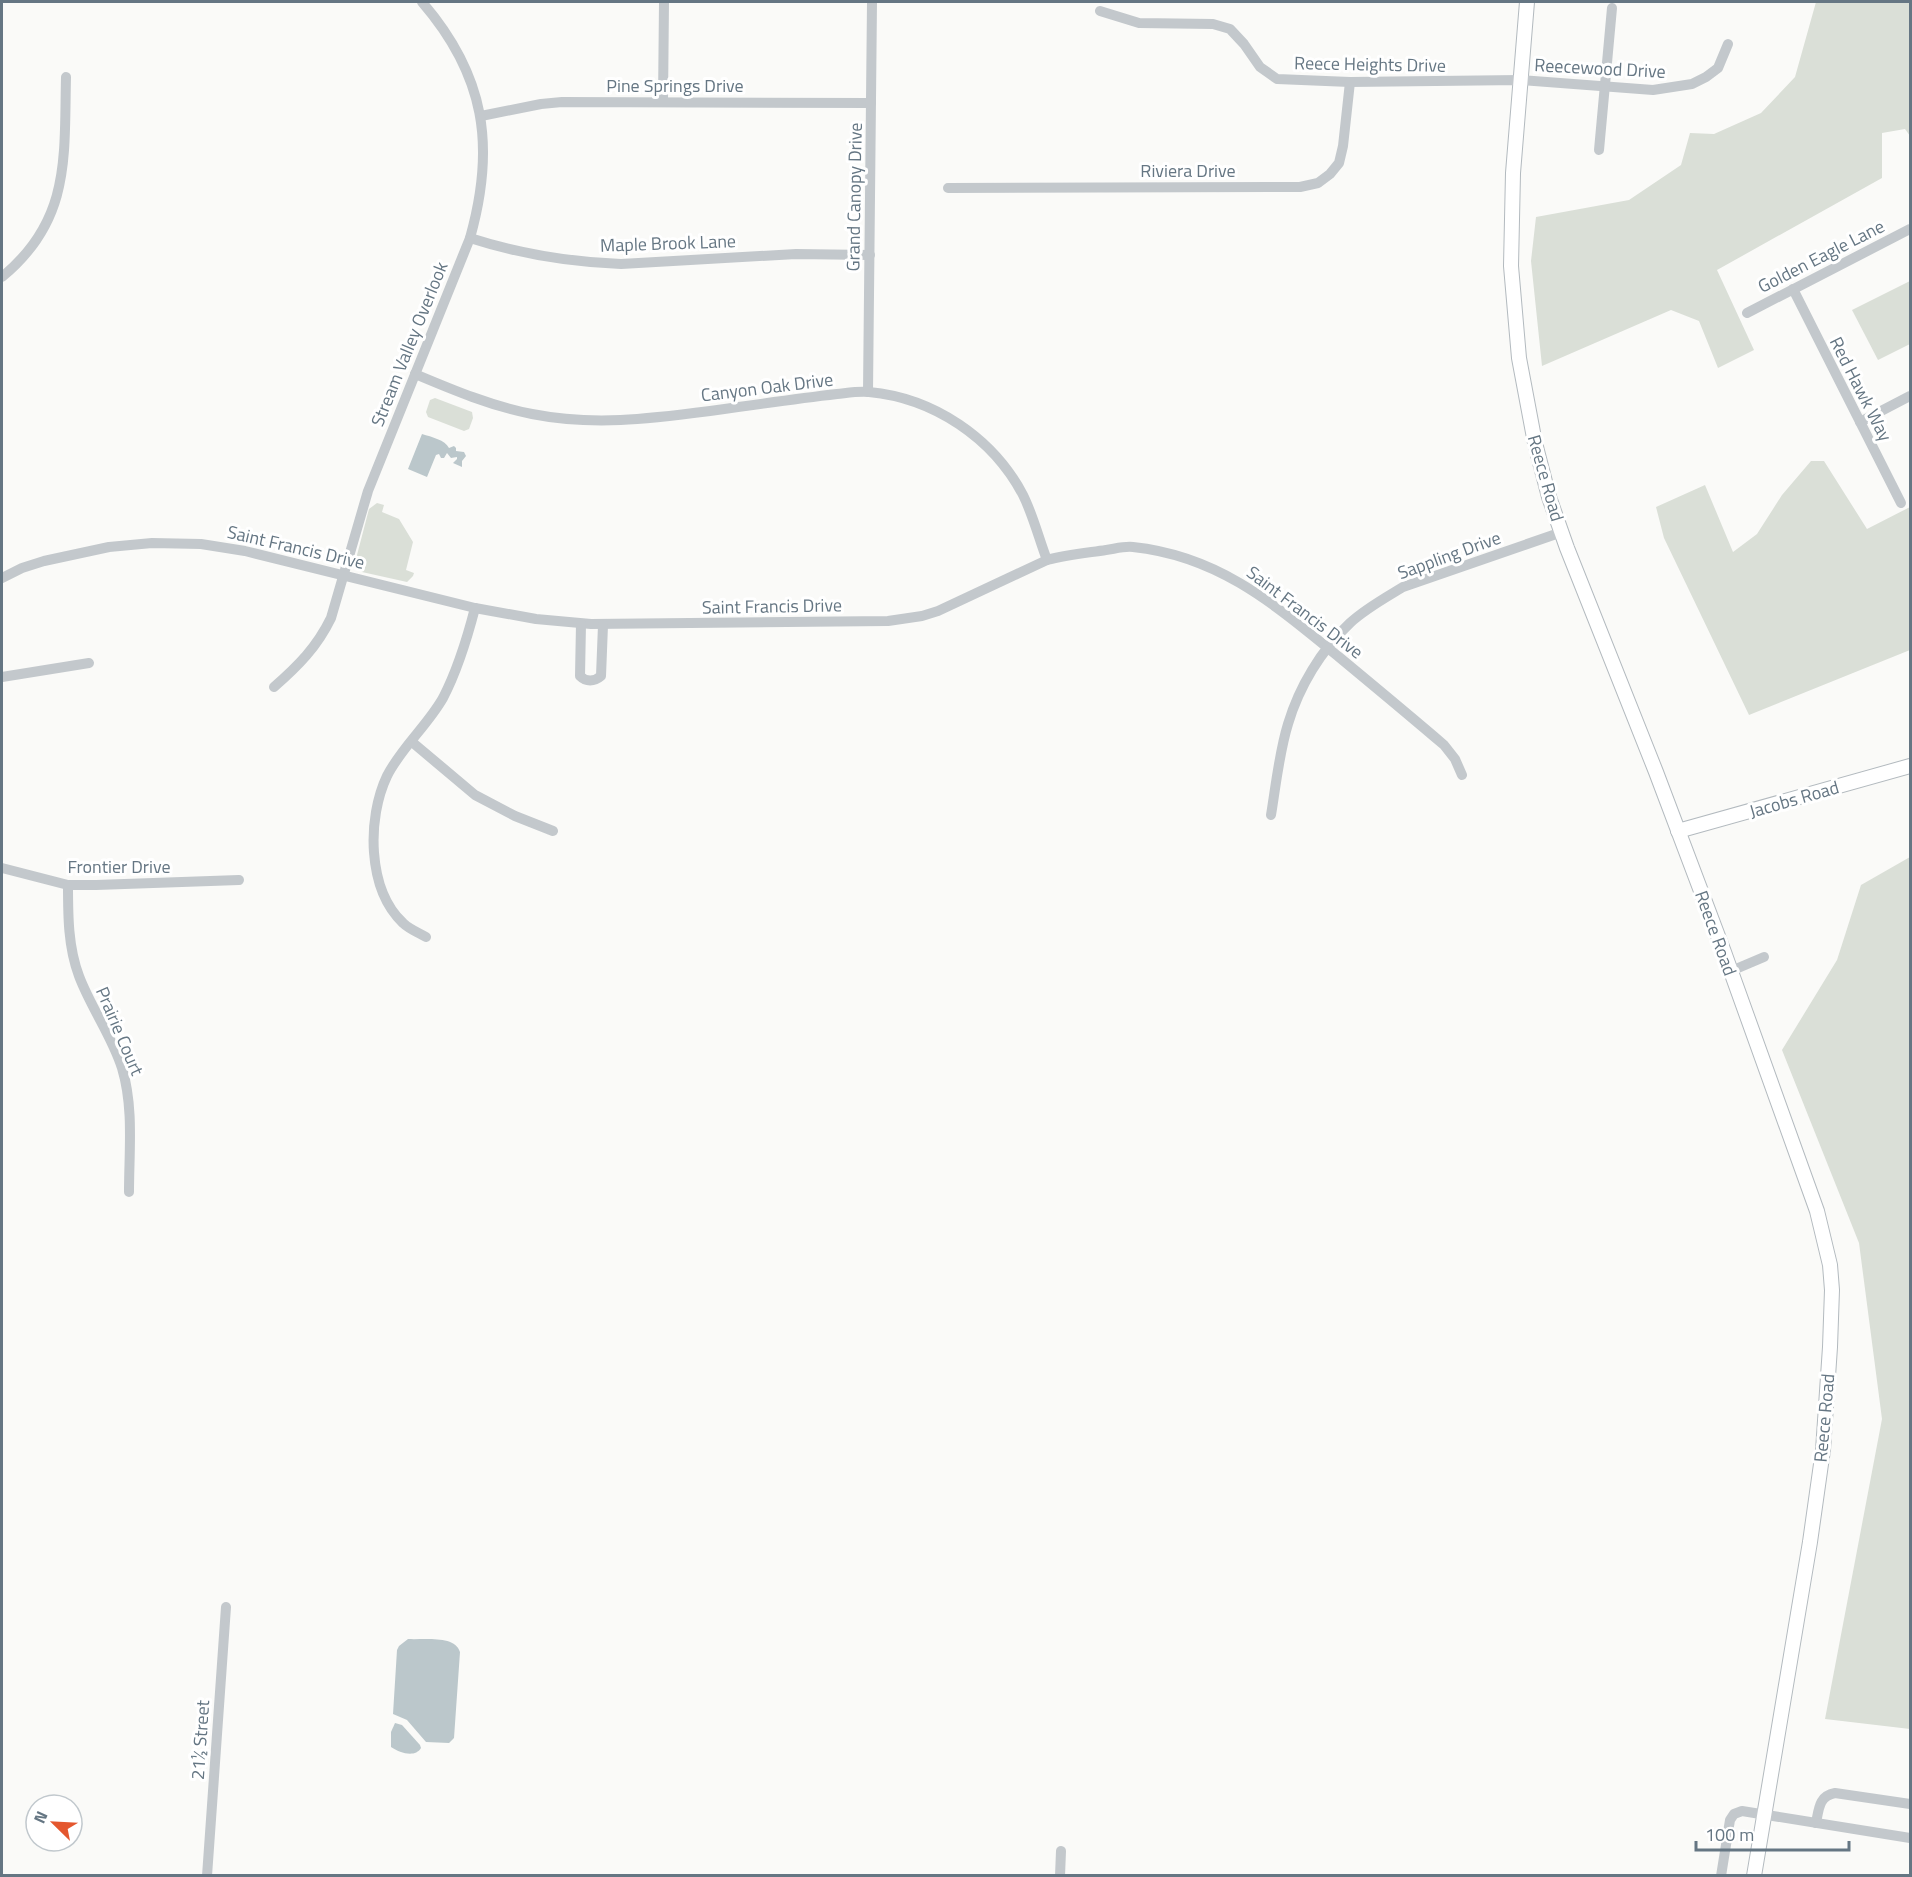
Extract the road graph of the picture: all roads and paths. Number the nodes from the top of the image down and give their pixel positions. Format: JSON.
{"nodes":[{"id":1,"x":422,"y":2,"type":"edge"},
{"id":2,"x":664,"y":2,"type":"edge"},
{"id":3,"x":872,"y":2,"type":"edge"},
{"id":4,"x":1527,"y":2,"type":"edge"},
{"id":5,"x":1612,"y":8,"type":"dead end"},
{"id":6,"x":1100,"y":11,"type":"dead end"},
{"id":7,"x":1728,"y":44,"type":"dead end"},
{"id":8,"x":66,"y":77,"type":"dead end"},
{"id":9,"x":1520,"y":80,"type":"junction"},
{"id":10,"x":1350,"y":82,"type":"junction"},
{"id":11,"x":1605,"y":87,"type":"junction"},
{"id":12,"x":663,"y":101,"type":"junction"},
{"id":13,"x":871,"y":103,"type":"junction"},
{"id":14,"x":481,"y":116,"type":"junction"},
{"id":15,"x":1599,"y":150,"type":"dead end"},
{"id":16,"x":948,"y":188,"type":"dead end"},
{"id":17,"x":1911,"y":229,"type":"edge"},
{"id":18,"x":470,"y":238,"type":"junction"},
{"id":19,"x":870,"y":255,"type":"junction"},
{"id":20,"x":2,"y":277,"type":"edge"},
{"id":21,"x":1793,"y":289,"type":"junction"},
{"id":22,"x":1747,"y":313,"type":"dead end"},
{"id":23,"x":415,"y":374,"type":"junction"},
{"id":24,"x":868,"y":392,"type":"junction"},
{"id":25,"x":1911,"y":396,"type":"edge"},
{"id":26,"x":1860,"y":422,"type":"junction"},
{"id":27,"x":1901,"y":503,"type":"dead end"},
{"id":28,"x":1562,"y":532,"type":"junction"},
{"id":29,"x":1047,"y":560,"type":"junction"},
{"id":30,"x":344,"y":574,"type":"junction"},
{"id":31,"x":2,"y":578,"type":"edge"},
{"id":32,"x":475,"y":608,"type":"junction"},
{"id":33,"x":581,"y":624,"type":"junction"},
{"id":34,"x":603,"y":625,"type":"junction"},
{"id":35,"x":1328,"y":648,"type":"junction"},
{"id":36,"x":89,"y":663,"type":"dead end"},
{"id":37,"x":2,"y":677,"type":"edge"},
{"id":38,"x":274,"y":687,"type":"dead end"},
{"id":39,"x":412,"y":742,"type":"junction"},
{"id":40,"x":1911,"y":766,"type":"edge"},
{"id":41,"x":1462,"y":775,"type":"dead end"},
{"id":42,"x":1271,"y":815,"type":"dead end"},
{"id":43,"x":553,"y":831,"type":"dead end"},
{"id":44,"x":1678,"y":831,"type":"junction"},
{"id":45,"x":2,"y":868,"type":"edge"},
{"id":46,"x":239,"y":880,"type":"dead end"},
{"id":47,"x":68,"y":885,"type":"junction"},
{"id":48,"x":426,"y":937,"type":"dead end"},
{"id":49,"x":1764,"y":957,"type":"dead end"},
{"id":50,"x":1731,"y":971,"type":"junction"},
{"id":51,"x":129,"y":1192,"type":"dead end"},
{"id":52,"x":226,"y":1607,"type":"dead end"},
{"id":53,"x":1911,"y":1804,"type":"edge"},
{"id":54,"x":1764,"y":1815,"type":"junction"},
{"id":55,"x":1816,"y":1823,"type":"junction"},
{"id":56,"x":1911,"y":1838,"type":"edge"},
{"id":57,"x":1061,"y":1851,"type":"dead end"},
{"id":58,"x":207,"y":1875,"type":"edge"},
{"id":59,"x":1060,"y":1875,"type":"edge"},
{"id":60,"x":1721,"y":1875,"type":"edge"},
{"id":61,"x":1754,"y":1875,"type":"edge"}],
"edges":[{"from":1,"to":14,"type":"street","name":"Stream Valley Overlook"},
{"from":2,"to":12,"type":"street"},
{"from":3,"to":13,"type":"street","name":"Grand Canopy Drive"},
{"from":4,"to":9,"type":"main road","name":"Reece Road"},
{"from":5,"to":11,"type":"street"},
{"from":6,"to":10,"type":"street","name":"Reece Heights Drive"},
{"from":7,"to":11,"type":"street","name":"Reecewood Drive"},
{"from":8,"to":20,"type":"street"},
{"from":9,"to":10,"type":"street","name":"Reece Heights Drive"},
{"from":9,"to":11,"type":"street","name":"Reecewood Drive"},
{"from":9,"to":28,"type":"main road","name":"Reece Road"},
{"from":10,"to":16,"type":"street","name":"Riviera Drive"},
{"from":11,"to":15,"type":"street"},
{"from":12,"to":13,"type":"street","name":"Pine Springs Drive"},
{"from":12,"to":14,"type":"street","name":"Pine Springs Drive"},
{"from":13,"to":19,"type":"street","name":"Grand Canopy Drive"},
{"from":14,"to":18,"type":"street","name":"Stream Valley Overlook"},
{"from":17,"to":21,"type":"street","name":"Golden Eagle Lane"},
{"from":18,"to":19,"type":"street","name":"Maple Brook Lane"},
{"from":18,"to":23,"type":"street","name":"Stream Valley Overlook"},
{"from":19,"to":24,"type":"street","name":"Grand Canopy Drive"},
{"from":21,"to":22,"type":"street","name":"Golden Eagle Lane"},
{"from":21,"to":26,"type":"street","name":"Red Hawk Way"},
{"from":23,"to":24,"type":"street","name":"Canyon Oak Drive"},
{"from":23,"to":30,"type":"street","name":"Stream Valley Overlook"},
{"from":24,"to":29,"type":"street","name":"Canyon Oak Drive"},
{"from":25,"to":26,"type":"street"},
{"from":26,"to":27,"type":"street","name":"Red Hawk Way"},
{"from":28,"to":35,"type":"street","name":"Sappling Drive"},
{"from":28,"to":44,"type":"main road","name":"Reece Road"},
{"from":29,"to":34,"type":"street","name":"Saint Francis Drive"},
{"from":29,"to":35,"type":"street","name":"Saint Francis Drive"},
{"from":30,"to":31,"type":"street","name":"Saint Francis Drive"},
{"from":30,"to":32,"type":"street","name":"Saint Francis Drive"},
{"from":30,"to":38,"type":"street","name":"Stream Valley Overlook"},
{"from":32,"to":33,"type":"street","name":"Saint Francis Drive"},
{"from":32,"to":39,"type":"street"},
{"from":33,"to":34,"type":"street","name":"Saint Francis Drive"},
{"from":33,"to":34,"type":"street"},
{"from":35,"to":41,"type":"street","name":"Saint Francis Drive"},
{"from":35,"to":42,"type":"street","name":"Sappling Drive"},
{"from":36,"to":37,"type":"street"},
{"from":39,"to":43,"type":"street"},
{"from":39,"to":48,"type":"street"},
{"from":40,"to":44,"type":"main road","name":"Jacobs Road"},
{"from":44,"to":50,"type":"main road","name":"Reece Road"},
{"from":45,"to":47,"type":"street","name":"Frontier Drive"},
{"from":46,"to":47,"type":"street","name":"Frontier Drive"},
{"from":47,"to":51,"type":"street","name":"Prairie Court"},
{"from":49,"to":50,"type":"street"},
{"from":50,"to":54,"type":"main road","name":"Reece Road"},
{"from":52,"to":58,"type":"street","name":"21½ Street"},
{"from":53,"to":55,"type":"street"},
{"from":54,"to":55,"type":"street"},
{"from":54,"to":60,"type":"street"},
{"from":54,"to":61,"type":"main road","name":"Reece Road"},
{"from":55,"to":56,"type":"street"},
{"from":57,"to":59,"type":"street"}]}
